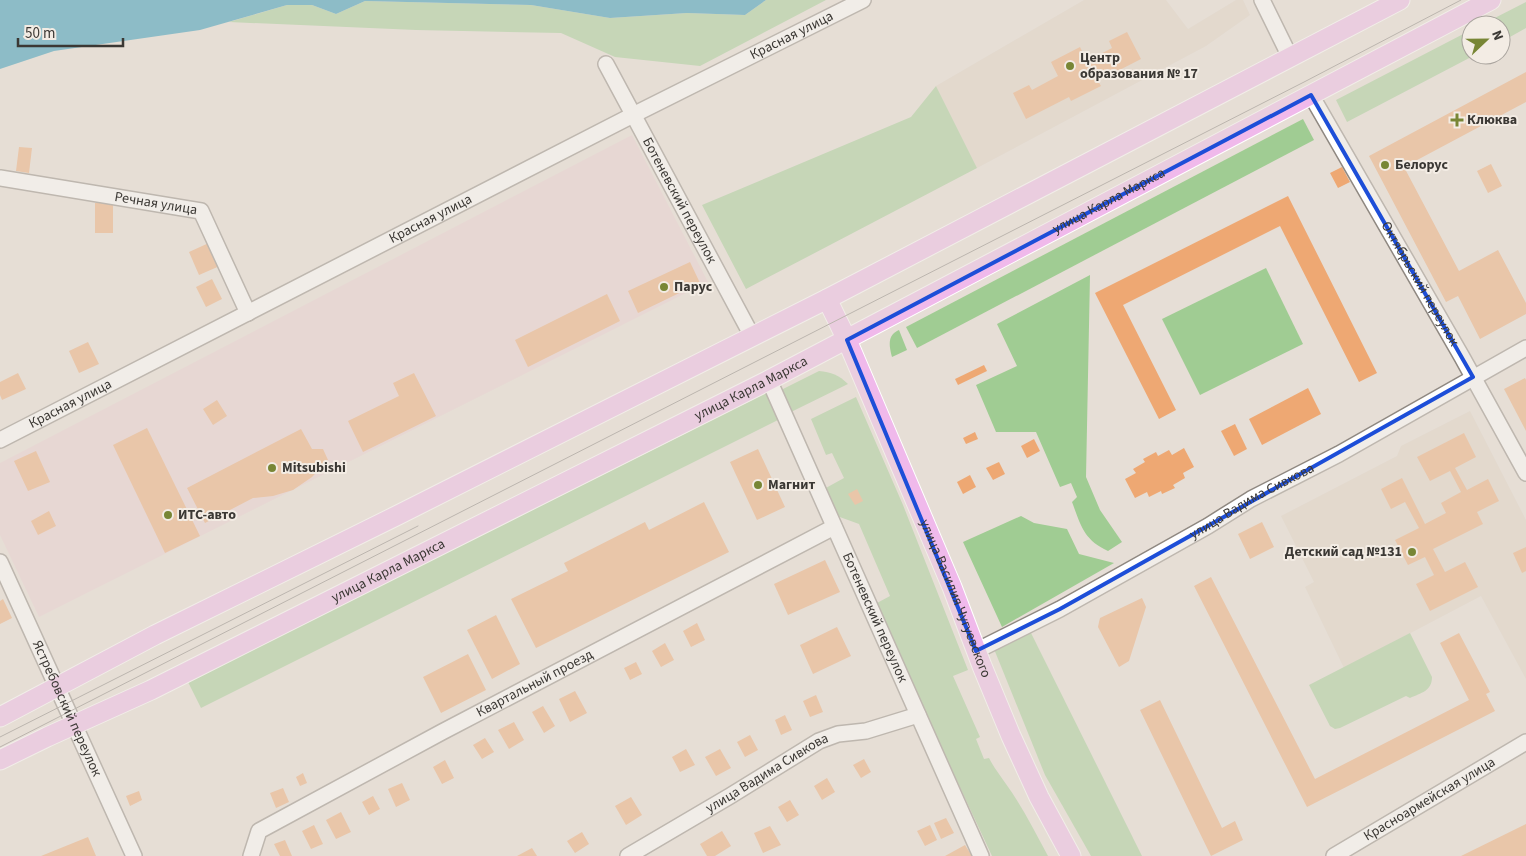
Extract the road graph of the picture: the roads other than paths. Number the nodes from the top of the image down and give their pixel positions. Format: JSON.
{"nodes":[{"id":1,"x":863,"y":0,"type":"edge"},
{"id":2,"x":1262,"y":0,"type":"edge"},
{"id":3,"x":1400,"y":0,"type":"edge"},
{"id":4,"x":1491,"y":0,"type":"edge"},
{"id":5,"x":1290,"y":57,"type":"junction"},
{"id":6,"x":606,"y":64,"type":"dead end"},
{"id":7,"x":1311,"y":95,"type":"junction"},
{"id":8,"x":633,"y":115,"type":"junction"},
{"id":9,"x":0,"y":178,"type":"edge"},
{"id":10,"x":827,"y":299,"type":"junction"},
{"id":11,"x":248,"y":313,"type":"junction"},
{"id":12,"x":752,"y":336,"type":"junction"},
{"id":13,"x":847,"y":340,"type":"junction"},
{"id":14,"x":1526,"y":348,"type":"edge"},
{"id":15,"x":1473,"y":378,"type":"junction"},
{"id":16,"x":769,"y":380,"type":"junction"},
{"id":17,"x":0,"y":440,"type":"edge"},
{"id":18,"x":1526,"y":473,"type":"edge"},
{"id":19,"x":834,"y":527,"type":"junction"},
{"id":20,"x":0,"y":562,"type":"edge"},
{"id":21,"x":976,"y":651,"type":"junction"},
{"id":22,"x":57,"y":686,"type":"junction"},
{"id":23,"x":918,"y":714,"type":"junction"},
{"id":24,"x":0,"y":717,"type":"edge"},
{"id":25,"x":75,"y":725,"type":"junction"},
{"id":26,"x":1526,"y":742,"type":"edge"},
{"id":27,"x":0,"y":760,"type":"edge"},
{"id":28,"x":134,"y":856,"type":"edge"},
{"id":29,"x":251,"y":856,"type":"edge"},
{"id":30,"x":628,"y":856,"type":"edge"},
{"id":31,"x":981,"y":856,"type":"edge"},
{"id":32,"x":1070,"y":856,"type":"edge"},
{"id":33,"x":1334,"y":856,"type":"edge"}],
"edges":[{"from":1,"to":8,"type":"street","name":"Красная улица"},
{"from":2,"to":5,"type":"street"},
{"from":3,"to":5,"type":"main road"},
{"from":4,"to":7,"type":"main road","name":"улица Карла Маркса"},
{"from":5,"to":10,"type":"main road"},
{"from":6,"to":8,"type":"street","name":"Ботеневский переулок"},
{"from":7,"to":13,"type":"main road","name":"улица Карла Маркса"},
{"from":7,"to":15,"type":"street","name":"Октябрьский переулок"},
{"from":8,"to":11,"type":"street","name":"Красная улица"},
{"from":8,"to":12,"type":"street","name":"Ботеневский переулок"},
{"from":9,"to":11,"type":"street","name":"Речная улица"},
{"from":10,"to":12,"type":"main road"},
{"from":10,"to":13,"type":"main road","name":"улица Василия Чугуевского"},
{"from":11,"to":17,"type":"street","name":"Красная улица"},
{"from":12,"to":22,"type":"main road"},
{"from":13,"to":16,"type":"main road","name":"улица Карла Маркса"},
{"from":13,"to":21,"type":"main road","name":"улица Василия Чугуевского"},
{"from":14,"to":15,"type":"street","name":"улица Вадима Сивкова"},
{"from":15,"to":18,"type":"street","name":"Октябрьский переулок"},
{"from":15,"to":21,"type":"street","name":"улица Вадима Сивкова"},
{"from":16,"to":19,"type":"street","name":"Ботеневский переулок"},
{"from":16,"to":25,"type":"main road","name":"улица Карла Маркса"},
{"from":19,"to":23,"type":"street","name":"Ботеневский переулок"},
{"from":19,"to":29,"type":"street","name":"Квартальный проезд"},
{"from":20,"to":22,"type":"street","name":"Ястребовский переулок"},
{"from":21,"to":32,"type":"main road","name":"улица Василия Чугуевского"},
{"from":22,"to":24,"type":"main road"},
{"from":22,"to":25,"type":"street","name":"Ястребовский переулок"},
{"from":23,"to":30,"type":"street","name":"улица Вадима Сивкова"},
{"from":23,"to":31,"type":"street","name":"Ботеневский переулок"},
{"from":25,"to":27,"type":"main road","name":"улица Карла Маркса"},
{"from":25,"to":28,"type":"street","name":"Ястребовский переулок"},
{"from":26,"to":33,"type":"street","name":"Красноармейская улица"}]}
